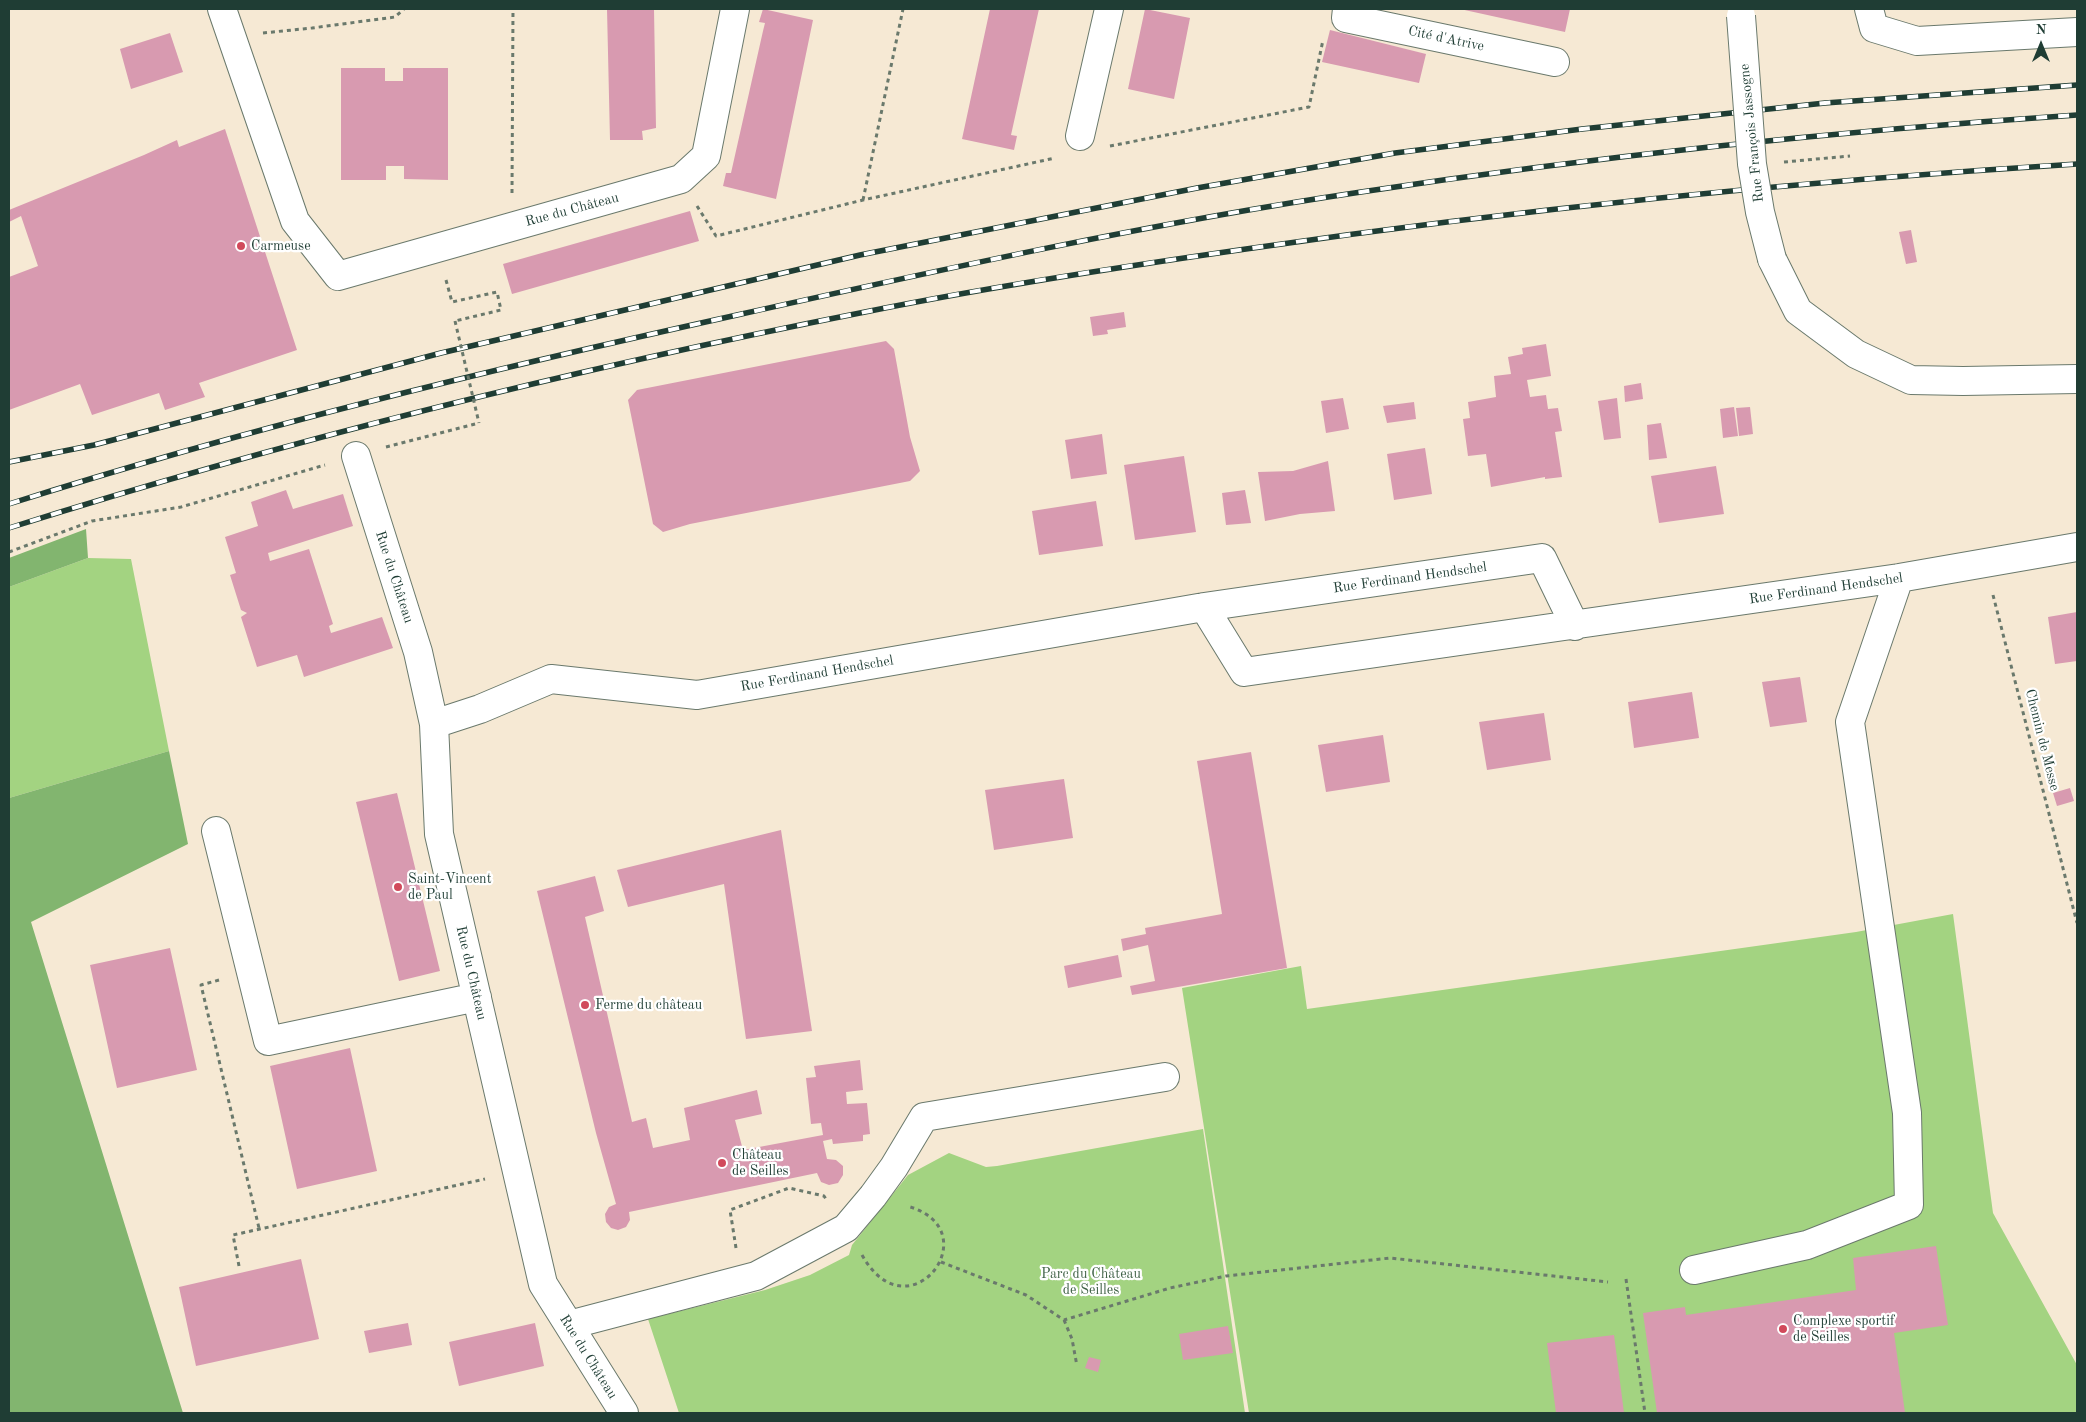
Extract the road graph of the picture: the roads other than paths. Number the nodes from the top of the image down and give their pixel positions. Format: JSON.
{"nodes":[{"id":1,"x":222,"y":9,"type":"edge"},
{"id":2,"x":735,"y":9,"type":"edge"},
{"id":3,"x":1109,"y":9,"type":"edge"},
{"id":4,"x":1347,"y":9,"type":"edge"},
{"id":5,"x":1869,"y":9,"type":"edge"},
{"id":6,"x":1741,"y":12,"type":"edge"},
{"id":7,"x":2077,"y":32,"type":"edge"},
{"id":8,"x":1555,"y":62,"type":"dead end"},
{"id":9,"x":1080,"y":136,"type":"dead end"},
{"id":10,"x":2077,"y":379,"type":"edge"},
{"id":11,"x":356,"y":456,"type":"road end"},
{"id":12,"x":2077,"y":547,"type":"edge"},
{"id":13,"x":1899,"y":578,"type":"junction"},
{"id":14,"x":1204,"y":607,"type":"junction"},
{"id":15,"x":1575,"y":626,"type":"junction"},
{"id":16,"x":434,"y":724,"type":"junction"},
{"id":17,"x":216,"y":831,"type":"dead end"},
{"id":18,"x":477,"y":997,"type":"junction"},
{"id":19,"x":1165,"y":1077,"type":"dead end"},
{"id":20,"x":1694,"y":1270,"type":"dead end"},
{"id":21,"x":569,"y":1325,"type":"junction"},
{"id":22,"x":624,"y":1413,"type":"edge"}],
"edges":[{"from":1,"to":2,"type":"street","name":"Rue du Château"},
{"from":3,"to":9,"type":"street"},
{"from":4,"to":8,"type":"street","name":"Cité d'Atrive"},
{"from":5,"to":7,"type":"street"},
{"from":6,"to":10,"type":"street","name":"Rue François Jassogne","bridge":true},
{"from":11,"to":16,"type":"street","name":"Rue du Château"},
{"from":12,"to":13,"type":"street","name":"Rue Ferdinand Hendschel"},
{"from":13,"to":15,"type":"street","name":"Rue Ferdinand Hendschel"},
{"from":13,"to":20,"type":"street"},
{"from":14,"to":15,"type":"street","name":"Rue Ferdinand Hendschel"},
{"from":14,"to":15,"type":"street","name":"Rue Ferdinand Hendschel"},
{"from":14,"to":16,"type":"street","name":"Rue Ferdinand Hendschel"},
{"from":16,"to":18,"type":"street","name":"Rue du Château"},
{"from":17,"to":18,"type":"street"},
{"from":18,"to":21,"type":"street","name":"Rue du Château"},
{"from":19,"to":21,"type":"street"},
{"from":21,"to":22,"type":"street","name":"Rue du Château"}]}
